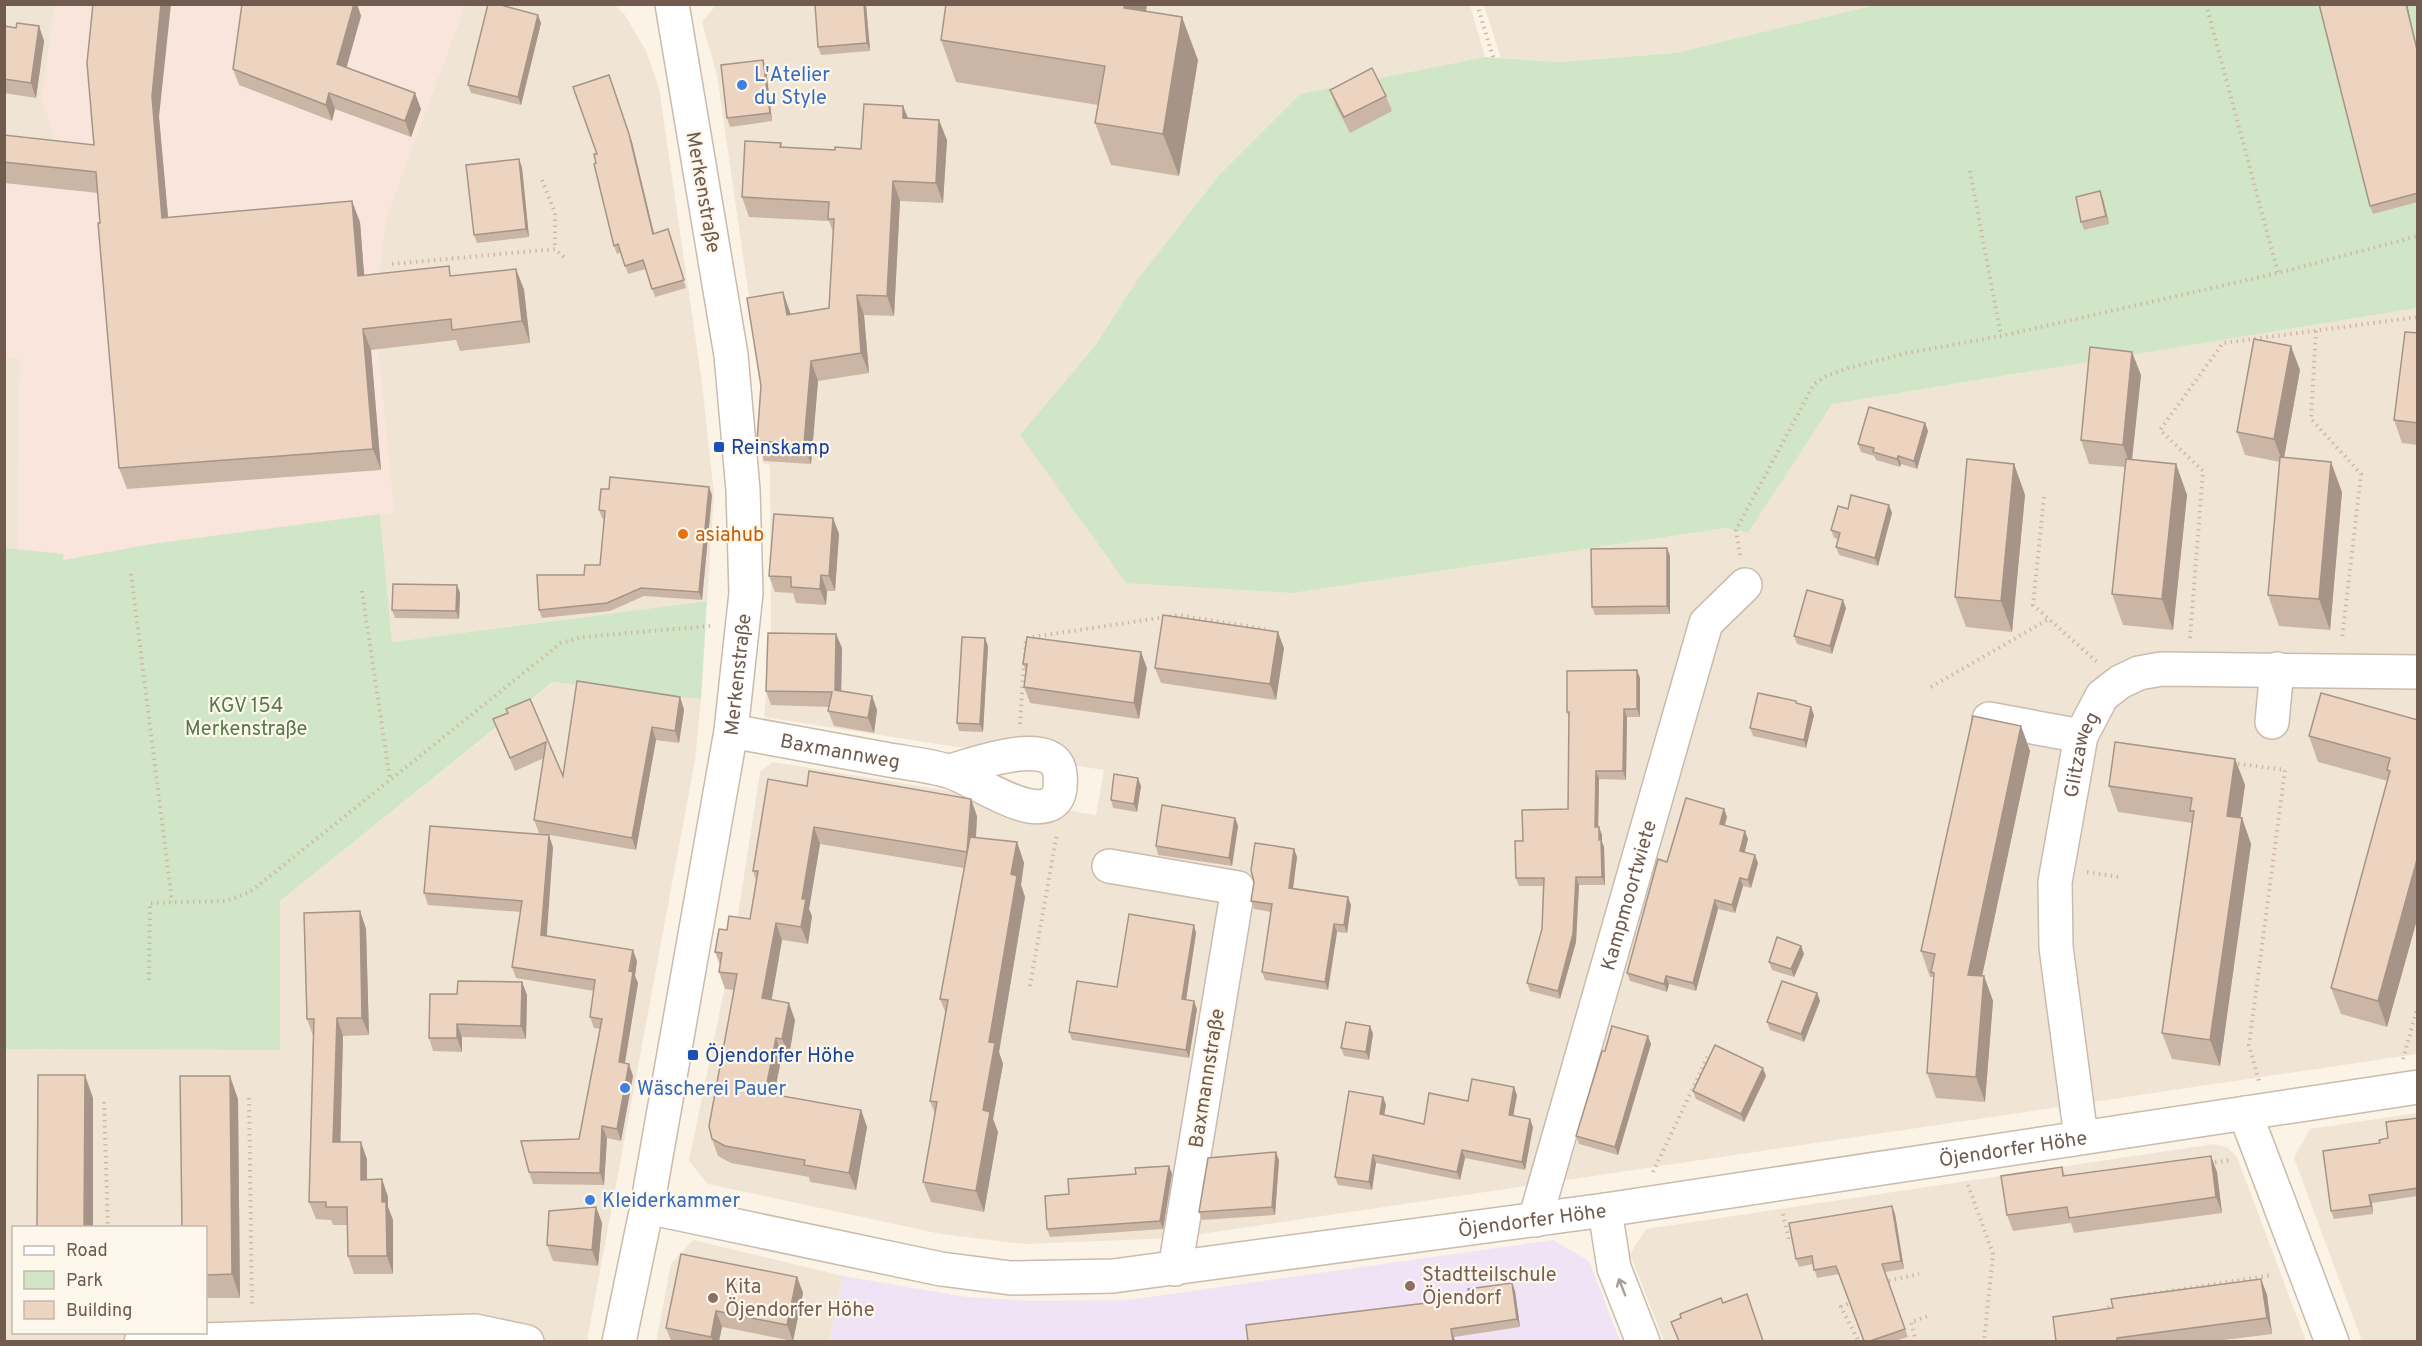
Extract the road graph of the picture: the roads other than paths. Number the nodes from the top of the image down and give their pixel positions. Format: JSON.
{"nodes":[{"id":1,"x":672,"y":4,"type":"edge"},
{"id":2,"x":1745,"y":585,"type":"road end"},
{"id":3,"x":2277,"y":669,"type":"junction"},
{"id":4,"x":2418,"y":672,"type":"edge"},
{"id":5,"x":1989,"y":720,"type":"edge"},
{"id":6,"x":2272,"y":722,"type":"dead end"},
{"id":7,"x":731,"y":731,"type":"junction"},
{"id":8,"x":2081,"y":736,"type":"junction"},
{"id":9,"x":950,"y":771,"type":"junction"},
{"id":10,"x":1109,"y":866,"type":"dead end"},
{"id":11,"x":2412,"y":1088,"type":"edge"},
{"id":12,"x":2256,"y":1111,"type":"junction"},
{"id":13,"x":2081,"y":1137,"type":"junction"},
{"id":14,"x":647,"y":1207,"type":"junction"},
{"id":15,"x":1605,"y":1210,"type":"junction"},
{"id":16,"x":1534,"y":1220,"type":"junction"},
{"id":17,"x":1175,"y":1269,"type":"junction"},
{"id":18,"x":141,"y":1341,"type":"edge"},
{"id":19,"x":527,"y":1341,"type":"edge"},
{"id":20,"x":619,"y":1341,"type":"edge"},
{"id":21,"x":1643,"y":1341,"type":"edge"},
{"id":22,"x":2332,"y":1341,"type":"edge"}],
"edges":[{"from":1,"to":7,"type":"street","name":"Merkenstraße"},
{"from":2,"to":16,"type":"street","name":"Kampmoortwiete"},
{"from":3,"to":4,"type":"street","name":"Glitzaweg"},
{"from":3,"to":6,"type":"street"},
{"from":3,"to":8,"type":"street","name":"Glitzaweg"},
{"from":5,"to":8,"type":"street"},
{"from":7,"to":9,"type":"street","name":"Baxmannweg"},
{"from":7,"to":14,"type":"street","name":"Merkenstraße"},
{"from":8,"to":13,"type":"street","name":"Glitzaweg"},
{"from":9,"to":9,"type":"street","name":"Baxmannweg"},
{"from":10,"to":17,"type":"street","name":"Baxmannstraße"},
{"from":11,"to":12,"type":"street","name":"Öjendorfer Höhe"},
{"from":12,"to":13,"type":"street","name":"Öjendorfer Höhe"},
{"from":12,"to":22,"type":"street"},
{"from":13,"to":15,"type":"street","name":"Öjendorfer Höhe"},
{"from":14,"to":17,"type":"street","name":"Öjendorfer Höhe"},
{"from":14,"to":20,"type":"street","name":"Merkenstraße"},
{"from":15,"to":16,"type":"street","name":"Öjendorfer Höhe"},
{"from":21,"to":15,"type":"street","one_way":true},
{"from":16,"to":17,"type":"street","name":"Öjendorfer Höhe"},
{"from":18,"to":19,"type":"street"}]}
